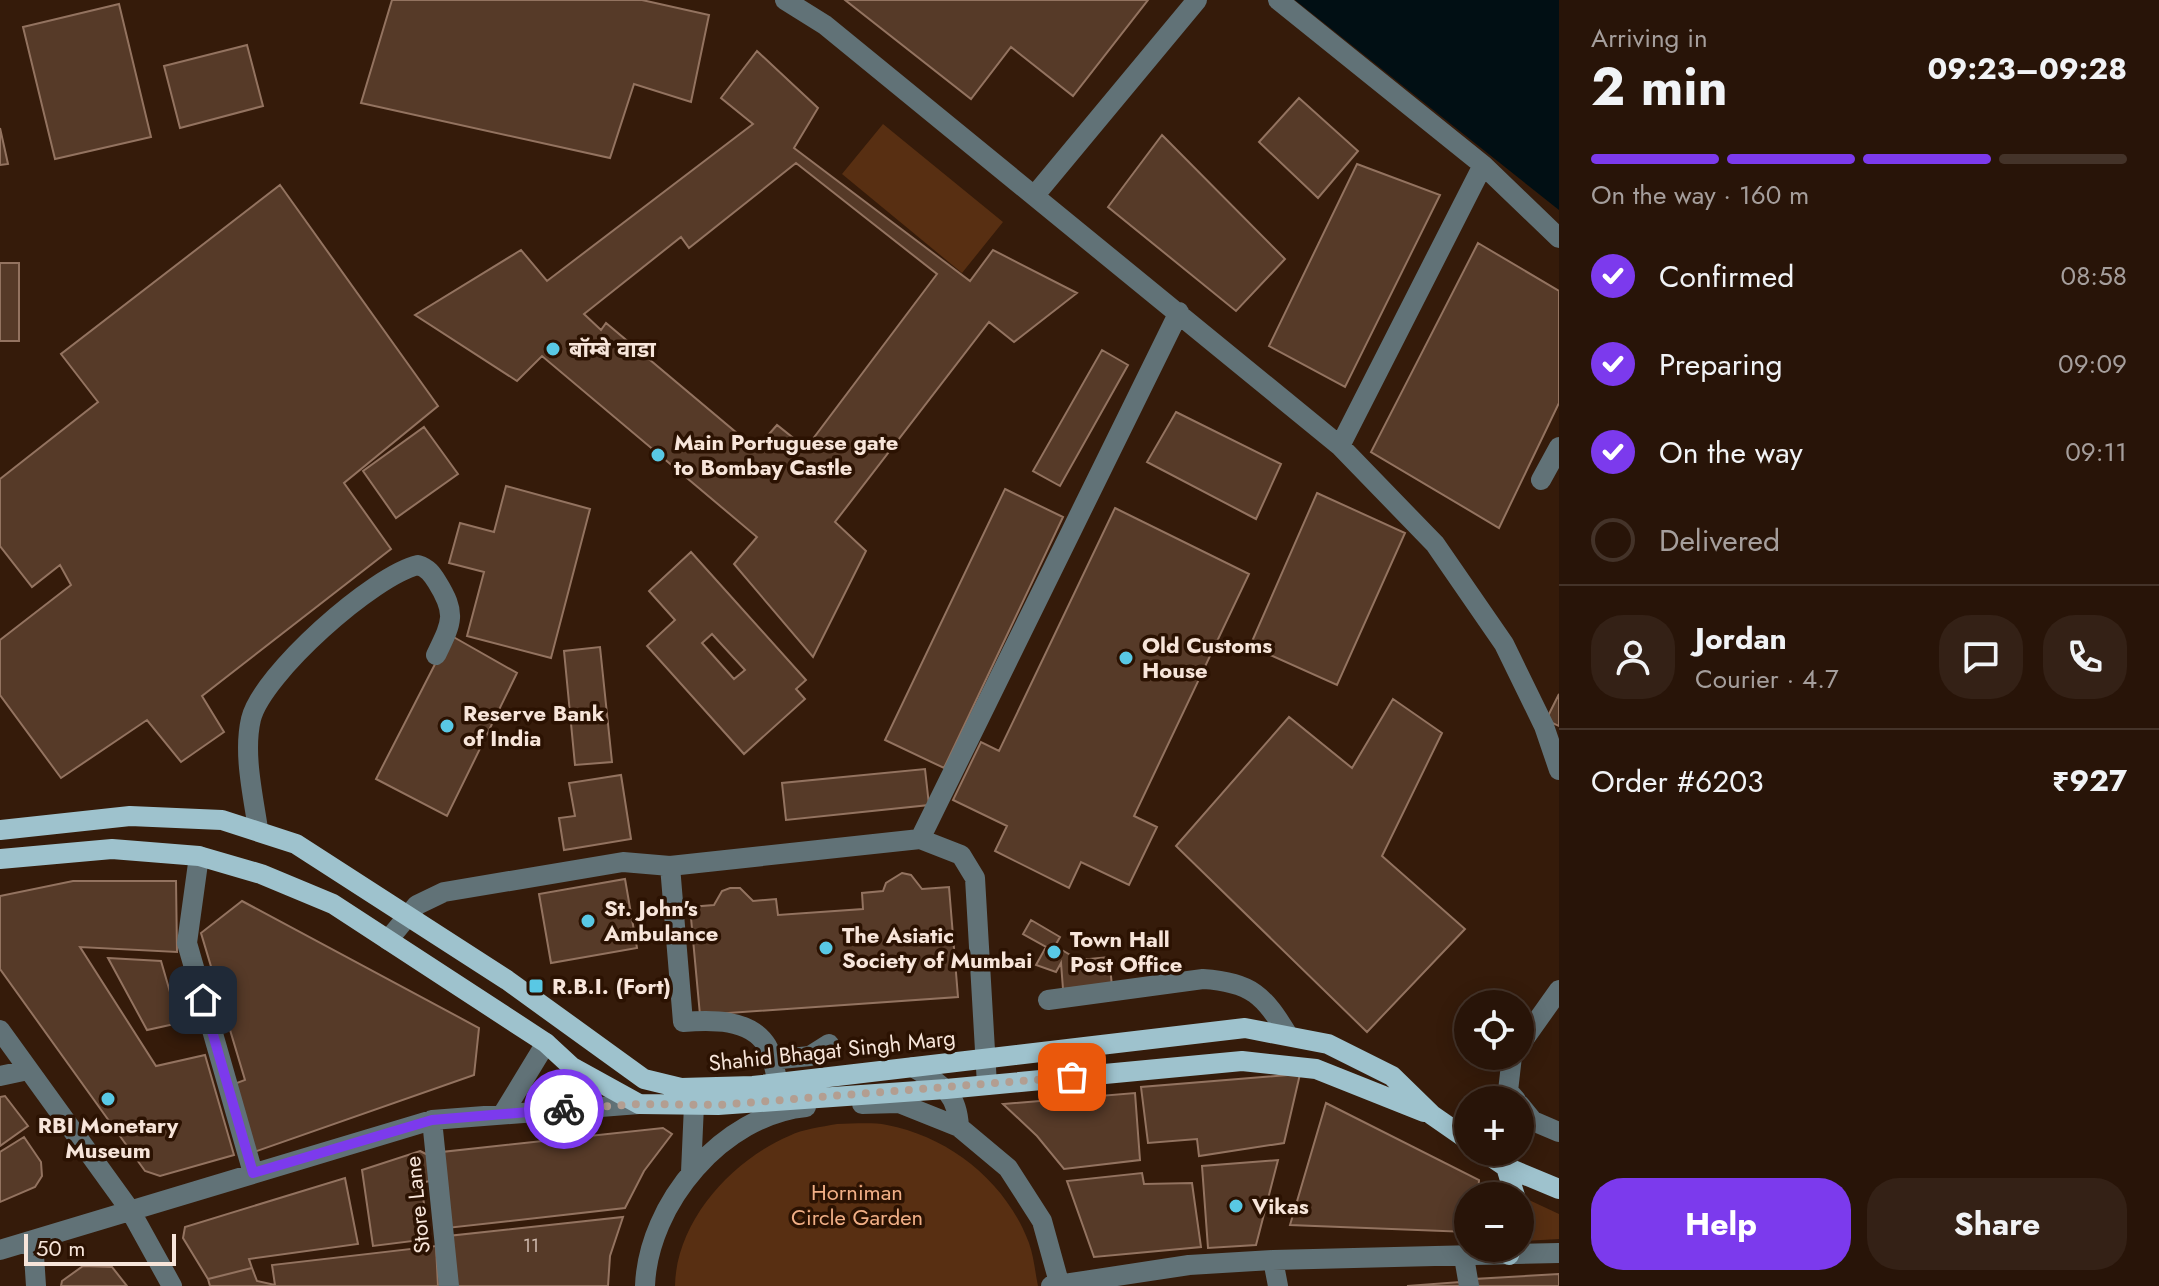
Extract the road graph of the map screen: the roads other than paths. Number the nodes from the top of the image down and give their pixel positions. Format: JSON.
{"nodes":[{"id":1,"x":785,"y":0,"type":"edge"},
{"id":2,"x":1197,"y":0,"type":"edge"},
{"id":3,"x":1278,"y":0,"type":"edge"},
{"id":4,"x":1483,"y":165,"type":"junction"},
{"id":5,"x":1035,"y":195,"type":"junction"},
{"id":6,"x":1559,"y":238,"type":"edge"},
{"id":7,"x":1179,"y":312,"type":"junction"},
{"id":8,"x":1340,"y":446,"type":"junction"},
{"id":9,"x":1559,"y":447,"type":"edge"},
{"id":10,"x":1541,"y":480,"type":"dead end"},
{"id":11,"x":436,"y":655,"type":"dead end"},
{"id":12,"x":1559,"y":770,"type":"edge"},
{"id":13,"x":258,"y":829,"type":"junction"},
{"id":14,"x":0,"y":830,"type":"edge"},
{"id":15,"x":920,"y":839,"type":"junction"},
{"id":16,"x":199,"y":856,"type":"junction"},
{"id":17,"x":0,"y":859,"type":"edge"},
{"id":18,"x":670,"y":866,"type":"junction"},
{"id":19,"x":406,"y":915,"type":"junction"},
{"id":20,"x":388,"y":940,"type":"junction"},
{"id":21,"x":1559,"y":990,"type":"edge"},
{"id":22,"x":1048,"y":1000,"type":"dead end"},
{"id":23,"x":1534,"y":1025,"type":"edge"},
{"id":24,"x":0,"y":1030,"type":"edge"},
{"id":25,"x":1288,"y":1035,"type":"junction"},
{"id":26,"x":546,"y":1043,"type":"junction"},
{"id":27,"x":829,"y":1044,"type":"dead end"},
{"id":28,"x":1328,"y":1044,"type":"junction"},
{"id":29,"x":986,"y":1058,"type":"junction"},
{"id":30,"x":771,"y":1060,"type":"junction"},
{"id":31,"x":913,"y":1067,"type":"junction"},
{"id":32,"x":1316,"y":1069,"type":"junction"},
{"id":33,"x":28,"y":1070,"type":"junction"},
{"id":34,"x":0,"y":1076,"type":"edge"},
{"id":35,"x":778,"y":1083,"type":"junction"},
{"id":36,"x":987,"y":1085,"type":"junction"},
{"id":37,"x":946,"y":1089,"type":"junction"},
{"id":38,"x":667,"y":1094,"type":"junction"},
{"id":39,"x":639,"y":1104,"type":"junction"},
{"id":40,"x":694,"y":1105,"type":"junction"},
{"id":41,"x":504,"y":1112,"type":"junction"},
{"id":42,"x":1432,"y":1115,"type":"junction"},
{"id":43,"x":432,"y":1120,"type":"junction"},
{"id":44,"x":1534,"y":1121,"type":"edge"},
{"id":45,"x":959,"y":1127,"type":"junction"},
{"id":46,"x":1454,"y":1130,"type":"edge"},
{"id":47,"x":1559,"y":1132,"type":"edge"},
{"id":48,"x":1506,"y":1167,"type":"joint"},
{"id":49,"x":691,"y":1172,"type":"junction"},
{"id":50,"x":253,"y":1173,"type":"junction"},
{"id":51,"x":1511,"y":1182,"type":"edge"},
{"id":52,"x":1559,"y":1189,"type":"edge"},
{"id":53,"x":130,"y":1210,"type":"junction"},
{"id":54,"x":33,"y":1240,"type":"junction"},
{"id":55,"x":0,"y":1250,"type":"edge"},
{"id":56,"x":1534,"y":1252,"type":"edge"},
{"id":57,"x":1559,"y":1253,"type":"edge"},
{"id":58,"x":1454,"y":1257,"type":"edge"},
{"id":59,"x":1273,"y":1260,"type":"junction"},
{"id":60,"x":1465,"y":1262,"type":"edge"},
{"id":61,"x":1057,"y":1285,"type":"edge"},
{"id":62,"x":36,"y":1286,"type":"edge"},
{"id":63,"x":172,"y":1286,"type":"edge"},
{"id":64,"x":449,"y":1286,"type":"edge"},
{"id":65,"x":645,"y":1286,"type":"edge"},
{"id":66,"x":1278,"y":1286,"type":"edge"},
{"id":67,"x":1469,"y":1286,"type":"edge"}],
"edges":[{"from":1,"to":5,"type":"street"},
{"from":2,"to":5,"type":"street"},
{"from":3,"to":4,"type":"street"},
{"from":4,"to":6,"type":"street"},
{"from":4,"to":8,"type":"street"},
{"from":5,"to":7,"type":"street"},
{"from":7,"to":8,"type":"street"},
{"from":7,"to":15,"type":"street"},
{"from":8,"to":12,"type":"street"},
{"from":9,"to":10,"type":"street"},
{"from":11,"to":13,"type":"street"},
{"from":13,"to":14,"type":"main road","name":"Shahid Bhagat Singh Marg"},
{"from":13,"to":19,"type":"main road","name":"Shahid Bhagat Singh Marg"},
{"from":15,"to":18,"type":"street"},
{"from":15,"to":29,"type":"street"},
{"from":16,"to":17,"type":"main road","name":"Shahid Bhagat Singh Marg"},
{"from":16,"to":20,"type":"main road","name":"Shahid Bhagat Singh Marg"},
{"from":16,"to":50,"type":"street"},
{"from":18,"to":19,"type":"street"},
{"from":18,"to":30,"type":"street"},
{"from":19,"to":20,"type":"street"},
{"from":19,"to":38,"type":"main road","name":"Shahid Bhagat Singh Marg"},
{"from":20,"to":26,"type":"main road","name":"Shahid Bhagat Singh Marg"},
{"from":21,"to":23,"type":"street"},
{"from":22,"to":25,"type":"street"},
{"from":24,"to":33,"type":"street"},
{"from":25,"to":28,"type":"main road","name":"Shahid Bhagat Singh Marg"},
{"from":25,"to":29,"type":"main road","name":"Shahid Bhagat Singh Marg"},
{"from":26,"to":39,"type":"main road","name":"Shahid Bhagat Singh Marg"},
{"from":26,"to":41,"type":"street"},
{"from":27,"to":30,"type":"street"},
{"from":28,"to":32,"type":"street"},
{"from":28,"to":42,"type":"main road","name":"Shahid Bhagat Singh Marg"},
{"from":29,"to":31,"type":"main road","name":"Shahid Bhagat Singh Marg"},
{"from":29,"to":36,"type":"street"},
{"from":30,"to":35,"type":"street"},
{"from":31,"to":35,"type":"main road","name":"Shahid Bhagat Singh Marg"},
{"from":31,"to":37,"type":"street"},
{"from":32,"to":36,"type":"main road","name":"Shahid Bhagat Singh Marg"},
{"from":32,"to":42,"type":"main road","name":"Shahid Bhagat Singh Marg"},
{"from":33,"to":34,"type":"street"},
{"from":33,"to":53,"type":"street"},
{"from":35,"to":38,"type":"main road","name":"Shahid Bhagat Singh Marg"},
{"from":36,"to":37,"type":"main road","name":"Shahid Bhagat Singh Marg"},
{"from":37,"to":40,"type":"main road","name":"Shahid Bhagat Singh Marg"},
{"from":37,"to":45,"type":"street"},
{"from":38,"to":39,"type":"main road","name":"Shahid Bhagat Singh Marg"},
{"from":38,"to":40,"type":"main road","name":"Shahid Bhagat Singh Marg"},
{"from":39,"to":41,"type":"street"},
{"from":40,"to":49,"type":"street"},
{"from":41,"to":43,"type":"street"},
{"from":42,"to":46,"type":"main road","name":"Shahid Bhagat Singh Marg"},
{"from":43,"to":50,"type":"street"},
{"from":43,"to":64,"type":"street","name":"Store Lane"},
{"from":44,"to":47,"type":"street"},
{"from":45,"to":49,"type":"street"},
{"from":45,"to":61,"type":"street"},
{"from":48,"to":51,"type":"main road"},
{"from":48,"to":52,"type":"main road"},
{"from":49,"to":65,"type":"street"},
{"from":50,"to":53,"type":"street"},
{"from":53,"to":54,"type":"street"},
{"from":53,"to":63,"type":"street"},
{"from":54,"to":55,"type":"street"},
{"from":54,"to":62,"type":"street"},
{"from":56,"to":57,"type":"street"},
{"from":58,"to":59,"type":"street"},
{"from":59,"to":61,"type":"street"},
{"from":59,"to":66,"type":"street"},
{"from":60,"to":67,"type":"street"}]}
